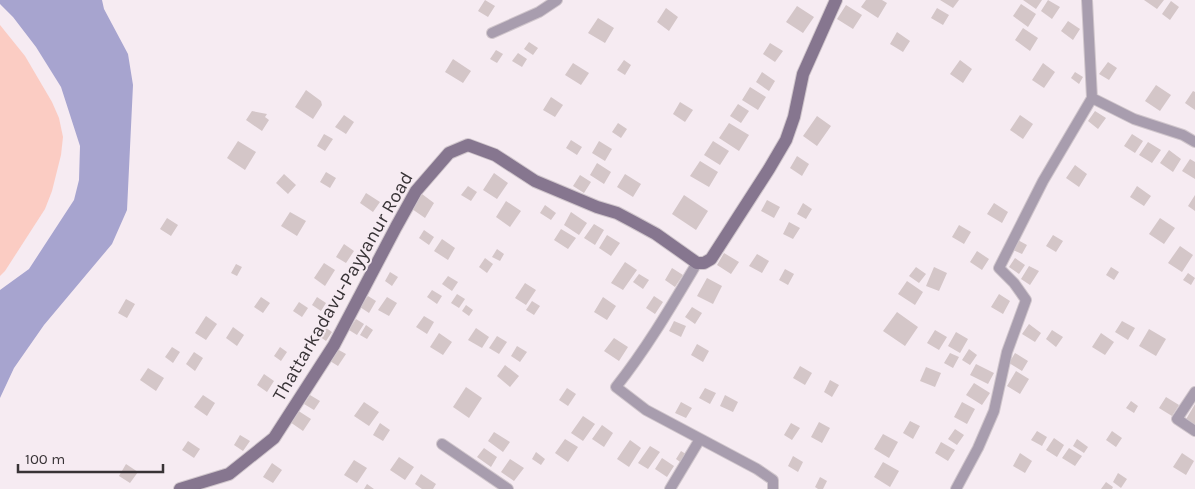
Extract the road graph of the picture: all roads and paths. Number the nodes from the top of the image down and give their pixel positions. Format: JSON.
{"nodes":[{"id":1,"x":556,"y":0,"type":"edge"},
{"id":2,"x":836,"y":0,"type":"edge"},
{"id":3,"x":1087,"y":0,"type":"edge"},
{"id":4,"x":492,"y":33,"type":"dead end"},
{"id":5,"x":1092,"y":98,"type":"junction"},
{"id":6,"x":1195,"y":142,"type":"edge"},
{"id":7,"x":697,"y":263,"type":"junction"},
{"id":8,"x":1195,"y":392,"type":"edge"},
{"id":9,"x":1195,"y":431,"type":"edge"},
{"id":10,"x":700,"y":439,"type":"junction"},
{"id":11,"x":442,"y":444,"type":"dead end"},
{"id":12,"x":180,"y":489,"type":"edge"},
{"id":13,"x":508,"y":489,"type":"edge"},
{"id":14,"x":670,"y":489,"type":"edge"},
{"id":15,"x":773,"y":489,"type":"edge"},
{"id":16,"x":956,"y":489,"type":"edge"}],
"edges":[{"from":1,"to":4,"type":"street"},
{"from":2,"to":7,"type":"main road"},
{"from":3,"to":5,"type":"street"},
{"from":5,"to":6,"type":"street"},
{"from":5,"to":16,"type":"street"},
{"from":7,"to":10,"type":"street"},
{"from":7,"to":12,"type":"main road","name":"Thattarkadavu-Payyanur Road"},
{"from":8,"to":9,"type":"street"},
{"from":10,"to":14,"type":"street"},
{"from":10,"to":15,"type":"street"},
{"from":11,"to":13,"type":"street"}]}
